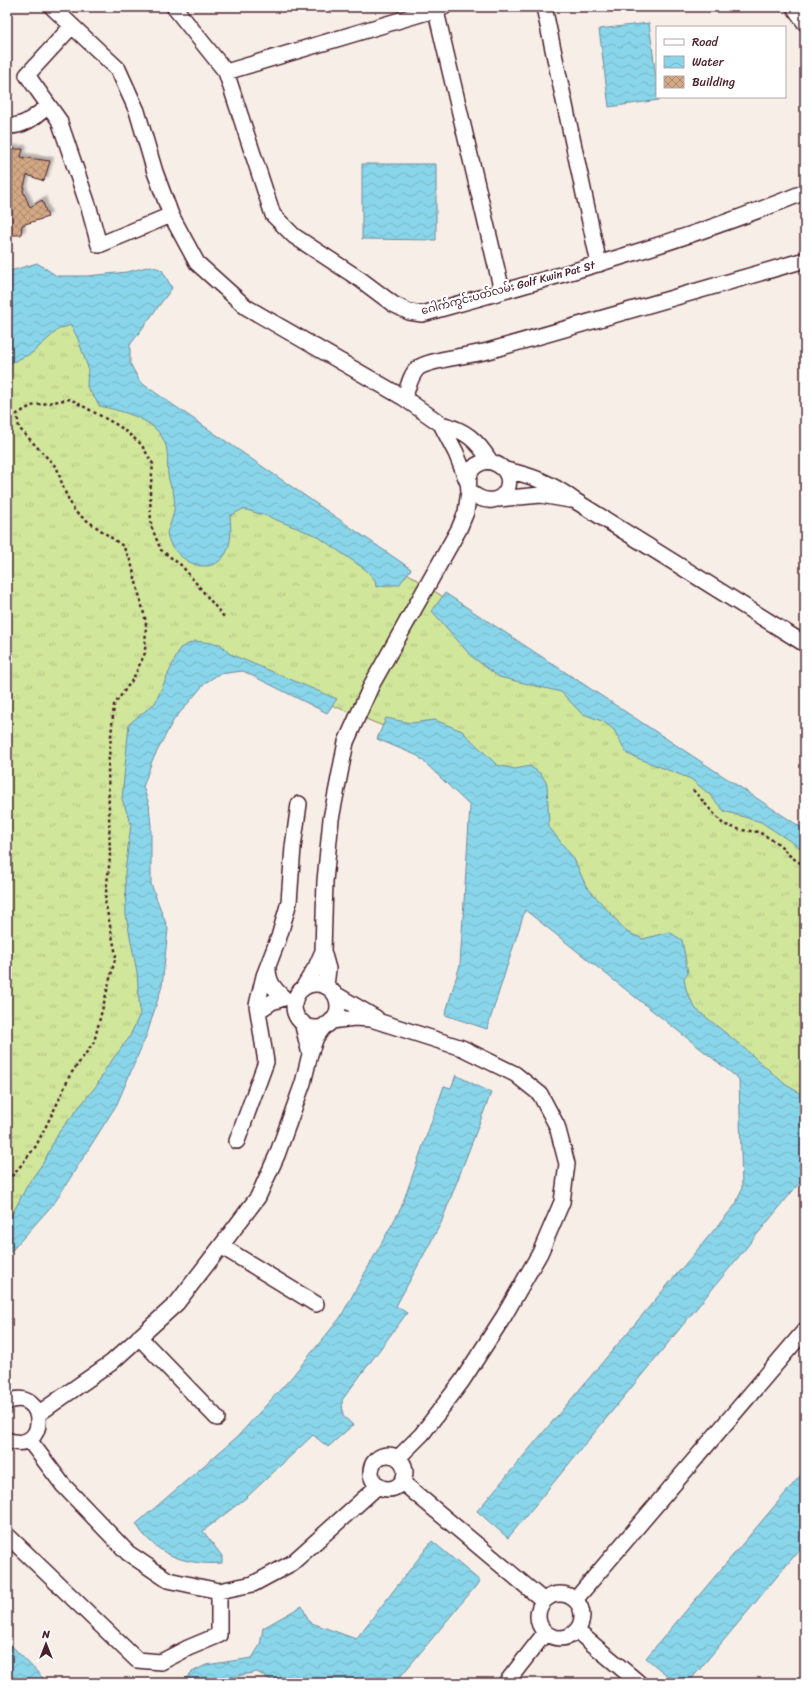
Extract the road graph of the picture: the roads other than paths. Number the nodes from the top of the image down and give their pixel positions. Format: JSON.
{"nodes":[{"id":1,"x":52,"y":7,"type":"edge"},
{"id":2,"x":174,"y":7,"type":"edge"},
{"id":3,"x":544,"y":7,"type":"edge"},
{"id":4,"x":794,"y":7,"type":"edge"},
{"id":5,"x":438,"y":8,"type":"edge"},
{"id":6,"x":805,"y":23,"type":"edge"},
{"id":7,"x":72,"y":26,"type":"junction"},
{"id":8,"x":226,"y":72,"type":"junction"},
{"id":9,"x":48,"y":106,"type":"junction"},
{"id":10,"x":7,"y":126,"type":"edge"},
{"id":11,"x":805,"y":192,"type":"edge"},
{"id":12,"x":171,"y":215,"type":"junction"},
{"id":13,"x":805,"y":260,"type":"edge"},
{"id":14,"x":599,"y":264,"type":"junction"},
{"id":15,"x":502,"y":291,"type":"junction"},
{"id":16,"x":404,"y":398,"type":"junction"},
{"id":17,"x":441,"y":424,"type":"junction"},
{"id":18,"x":490,"y":461,"type":"junction"},
{"id":19,"x":506,"y":470,"type":"junction"},
{"id":20,"x":468,"y":487,"type":"junction"},
{"id":21,"x":494,"y":500,"type":"junction"},
{"id":22,"x":574,"y":500,"type":"junction"},
{"id":23,"x":459,"y":528,"type":"junction"},
{"id":24,"x":805,"y":644,"type":"edge"},
{"id":25,"x":299,"y":804,"type":"dead end"},
{"id":26,"x":323,"y":951,"type":"junction"},
{"id":27,"x":268,"y":967,"type":"junction"},
{"id":28,"x":303,"y":988,"type":"junction"},
{"id":29,"x":330,"y":990,"type":"junction"},
{"id":30,"x":289,"y":1001,"type":"junction"},
{"id":31,"x":258,"y":1011,"type":"junction"},
{"id":32,"x":302,"y":1022,"type":"junction"},
{"id":33,"x":328,"y":1023,"type":"junction"},
{"id":34,"x":390,"y":1025,"type":"junction"},
{"id":35,"x":310,"y":1054,"type":"junction"},
{"id":36,"x":237,"y":1141,"type":"dead end"},
{"id":37,"x":222,"y":1246,"type":"junction"},
{"id":38,"x":316,"y":1304,"type":"dead end"},
{"id":39,"x":805,"y":1330,"type":"edge"},
{"id":40,"x":139,"y":1337,"type":"junction"},
{"id":41,"x":7,"y":1402,"type":"edge"},
{"id":42,"x":38,"y":1414,"type":"junction"},
{"id":43,"x":217,"y":1418,"type":"dead end"},
{"id":44,"x":7,"y":1440,"type":"edge"},
{"id":45,"x":29,"y":1440,"type":"junction"},
{"id":46,"x":398,"y":1458,"type":"junction"},
{"id":47,"x":402,"y":1482,"type":"junction"},
{"id":48,"x":378,"y":1486,"type":"junction"},
{"id":49,"x":7,"y":1536,"type":"edge"},
{"id":50,"x":219,"y":1592,"type":"junction"},
{"id":51,"x":575,"y":1600,"type":"junction"},
{"id":52,"x":544,"y":1602,"type":"junction"},
{"id":53,"x":577,"y":1631,"type":"junction"},
{"id":54,"x":545,"y":1633,"type":"junction"},
{"id":55,"x":506,"y":1683,"type":"edge"},
{"id":56,"x":639,"y":1683,"type":"edge"}],
"edges":[{"from":1,"to":7,"type":"street"},
{"from":2,"to":8,"type":"street","name":"ဂေါက်ကွင်းပတ်လမ်း Golf Kwin Pat St"},
{"from":3,"to":14,"type":"street"},
{"from":4,"to":6,"type":"street"},
{"from":5,"to":8,"type":"street"},
{"from":5,"to":15,"type":"street"},
{"from":7,"to":9,"type":"street"},
{"from":7,"to":12,"type":"street"},
{"from":8,"to":15,"type":"street","name":"ဂေါက်ကွင်းပတ်လမ်း Golf Kwin Pat St"},
{"from":9,"to":10,"type":"street"},
{"from":9,"to":12,"type":"street"},
{"from":11,"to":14,"type":"street","name":"ဂေါက်ကွင်းပတ်လမ်း Golf Kwin Pat St"},
{"from":12,"to":16,"type":"street"},
{"from":13,"to":16,"type":"street"},
{"from":14,"to":15,"type":"street","name":"ဂေါက်ကွင်းပတ်လမ်း Golf Kwin Pat St"},
{"from":16,"to":17,"type":"street"},
{"from":17,"to":18,"type":"street"},
{"from":17,"to":20,"type":"street"},
{"from":18,"to":19,"type":"street"},
{"from":18,"to":20,"type":"street"},
{"from":19,"to":21,"type":"street"},
{"from":19,"to":22,"type":"street"},
{"from":20,"to":21,"type":"street"},
{"from":20,"to":23,"type":"street"},
{"from":21,"to":22,"type":"street"},
{"from":21,"to":23,"type":"street"},
{"from":22,"to":24,"type":"street"},
{"from":23,"to":26,"type":"street"},
{"from":25,"to":27,"type":"street"},
{"from":26,"to":28,"type":"street"},
{"from":26,"to":29,"type":"street"},
{"from":27,"to":30,"type":"street"},
{"from":27,"to":31,"type":"street"},
{"from":28,"to":29,"type":"street"},
{"from":28,"to":30,"type":"street"},
{"from":29,"to":33,"type":"street"},
{"from":29,"to":34,"type":"street"},
{"from":30,"to":31,"type":"street"},
{"from":30,"to":32,"type":"street"},
{"from":31,"to":36,"type":"street"},
{"from":32,"to":33,"type":"street"},
{"from":32,"to":35,"type":"street"},
{"from":33,"to":34,"type":"street"},
{"from":33,"to":35,"type":"street"},
{"from":34,"to":46,"type":"street"},
{"from":35,"to":37,"type":"street"},
{"from":37,"to":38,"type":"street"},
{"from":37,"to":40,"type":"street"},
{"from":39,"to":51,"type":"street"},
{"from":40,"to":42,"type":"street"},
{"from":40,"to":43,"type":"street"},
{"from":41,"to":42,"type":"street"},
{"from":42,"to":45,"type":"street"},
{"from":44,"to":45,"type":"street"},
{"from":45,"to":50,"type":"street"},
{"from":46,"to":47,"type":"street"},
{"from":46,"to":48,"type":"street"},
{"from":47,"to":48,"type":"street"},
{"from":47,"to":52,"type":"street"},
{"from":48,"to":50,"type":"street"},
{"from":49,"to":50,"type":"street"},
{"from":51,"to":52,"type":"street"},
{"from":51,"to":53,"type":"street"},
{"from":52,"to":54,"type":"street"},
{"from":53,"to":54,"type":"street"},
{"from":53,"to":56,"type":"street"},
{"from":54,"to":55,"type":"street"}]}
